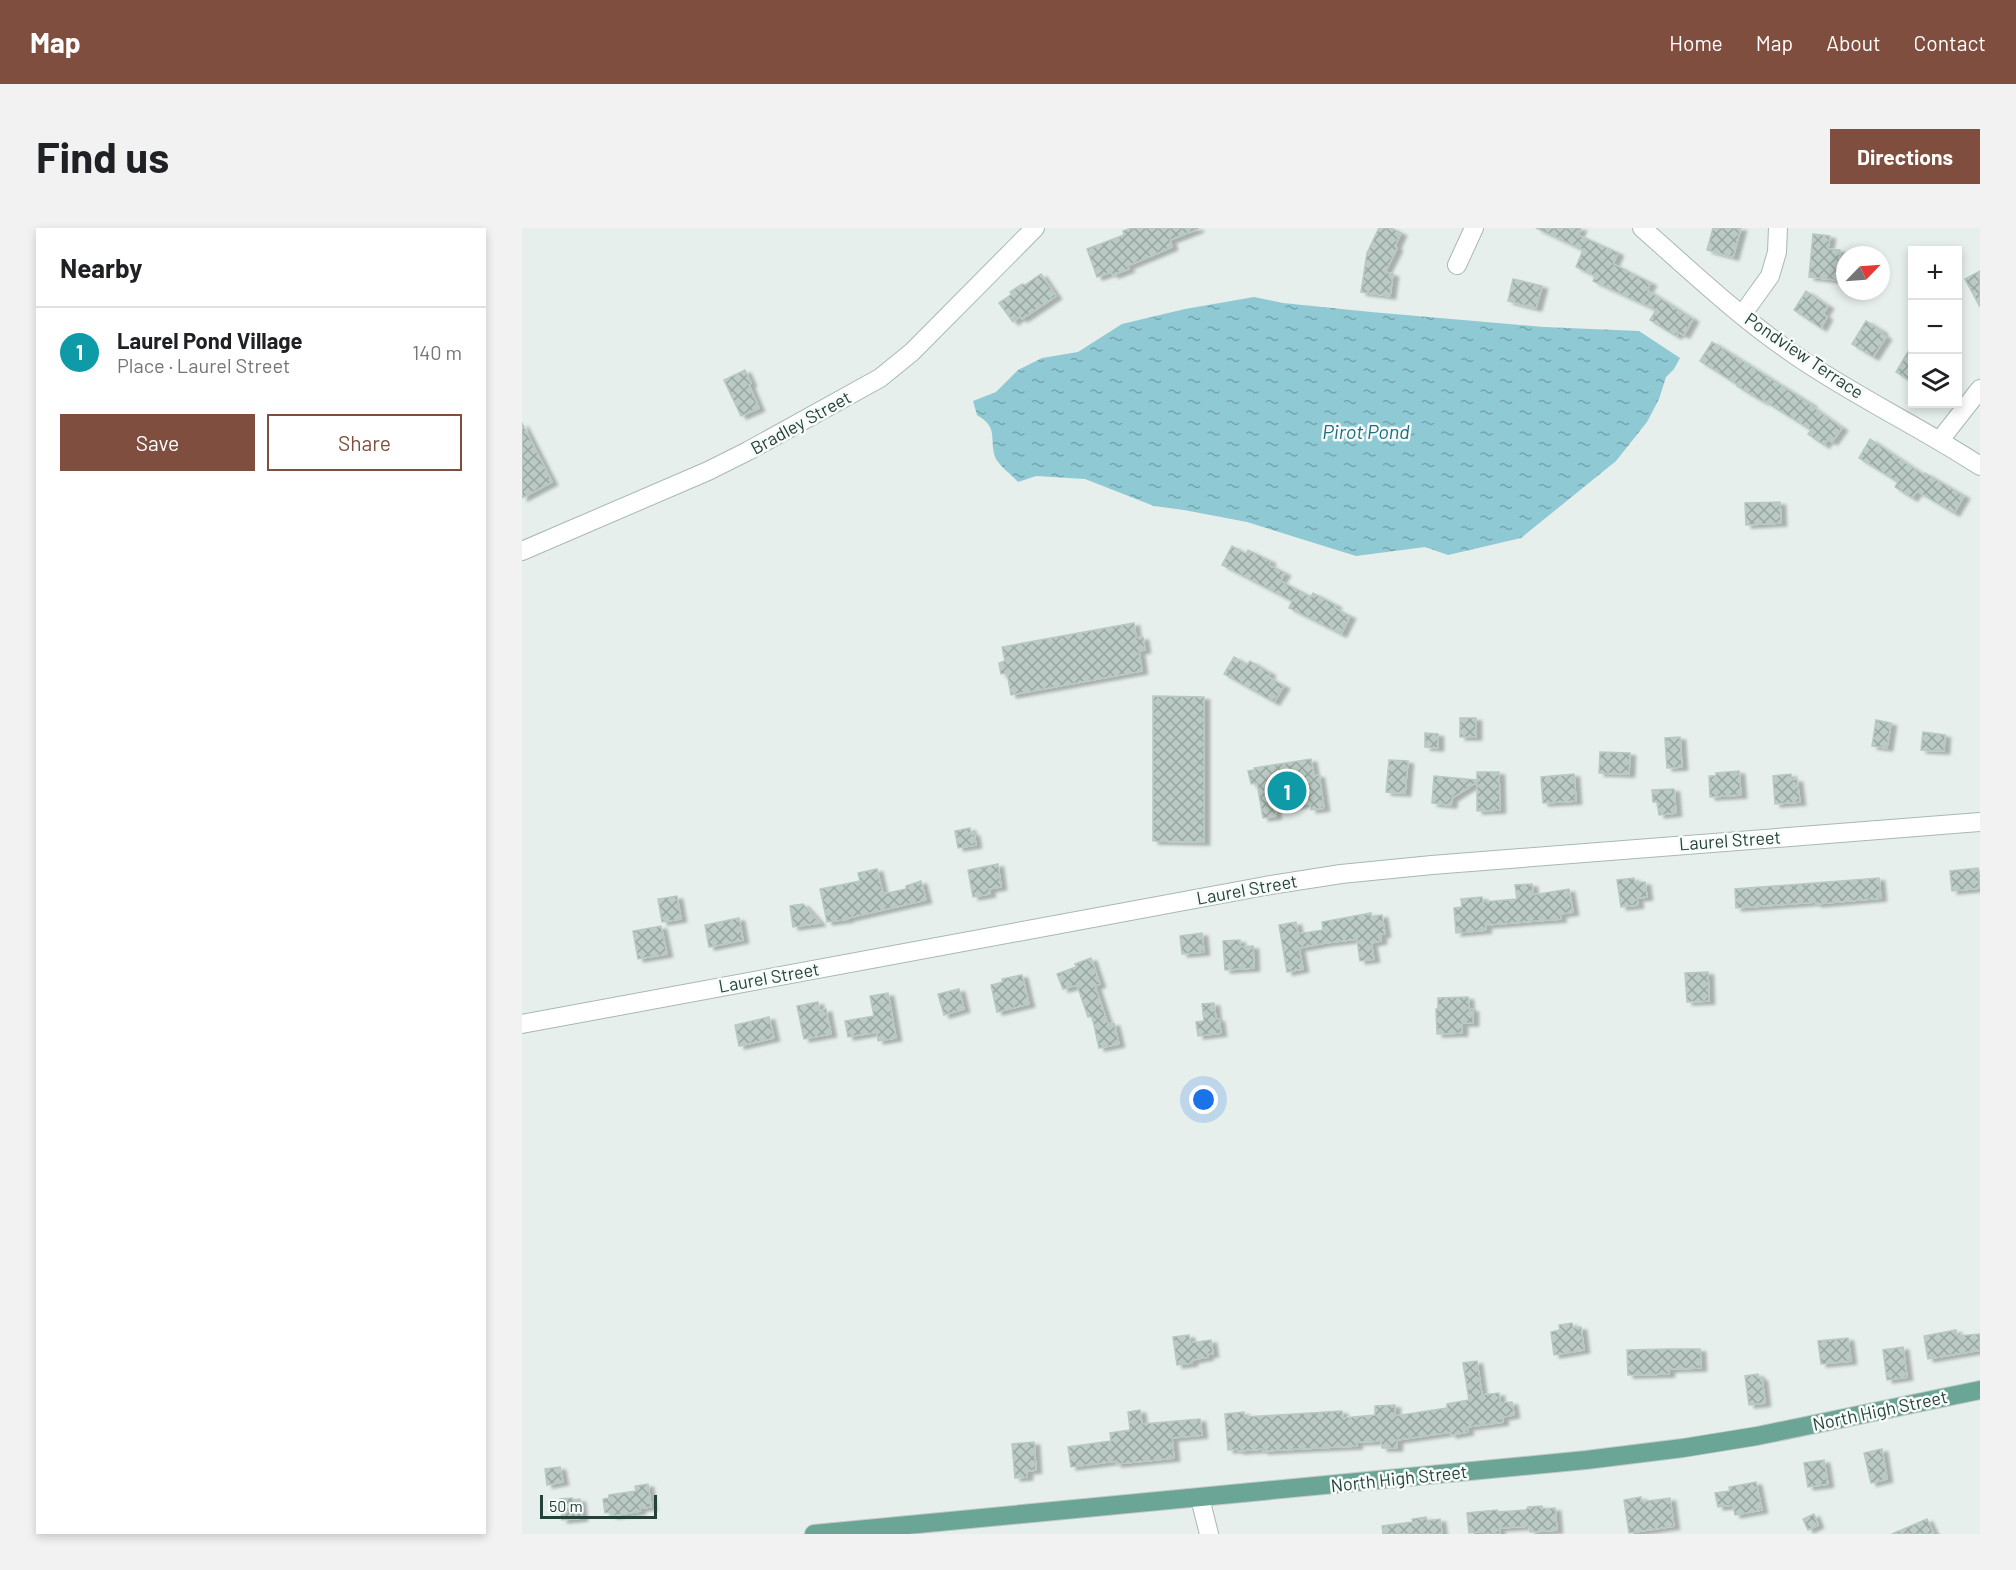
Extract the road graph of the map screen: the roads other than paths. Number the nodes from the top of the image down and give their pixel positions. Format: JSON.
{"nodes":[{"id":1,"x":1035,"y":228,"type":"edge"},
{"id":2,"x":1474,"y":228,"type":"edge"},
{"id":3,"x":1642,"y":228,"type":"edge"},
{"id":4,"x":1778,"y":228,"type":"edge"},
{"id":5,"x":1457,"y":265,"type":"dead end"},
{"id":6,"x":1742,"y":315,"type":"junction"},
{"id":7,"x":1980,"y":389,"type":"edge"},
{"id":8,"x":1940,"y":440,"type":"junction"},
{"id":9,"x":1980,"y":466,"type":"edge"},
{"id":10,"x":522,"y":551,"type":"edge"},
{"id":11,"x":1980,"y":822,"type":"edge"},
{"id":12,"x":522,"y":1024,"type":"edge"},
{"id":13,"x":1980,"y":1390,"type":"edge"},
{"id":14,"x":1200,"y":1498,"type":"junction"},
{"id":15,"x":814,"y":1534,"type":"edge"},
{"id":16,"x":1209,"y":1534,"type":"edge"}],
"edges":[{"from":1,"to":10,"type":"street","name":"Bradley Street"},
{"from":2,"to":5,"type":"street"},
{"from":3,"to":6,"type":"street","name":"Pondview Terrace"},
{"from":4,"to":6,"type":"street"},
{"from":6,"to":8,"type":"street","name":"Pondview Terrace"},
{"from":7,"to":8,"type":"street"},
{"from":8,"to":9,"type":"street","name":"Pondview Terrace"},
{"from":11,"to":12,"type":"street","name":"Laurel Street"},
{"from":13,"to":14,"type":"main road","name":"North High Street"},
{"from":14,"to":15,"type":"main road","name":"North High Street"},
{"from":14,"to":16,"type":"street"}]}
